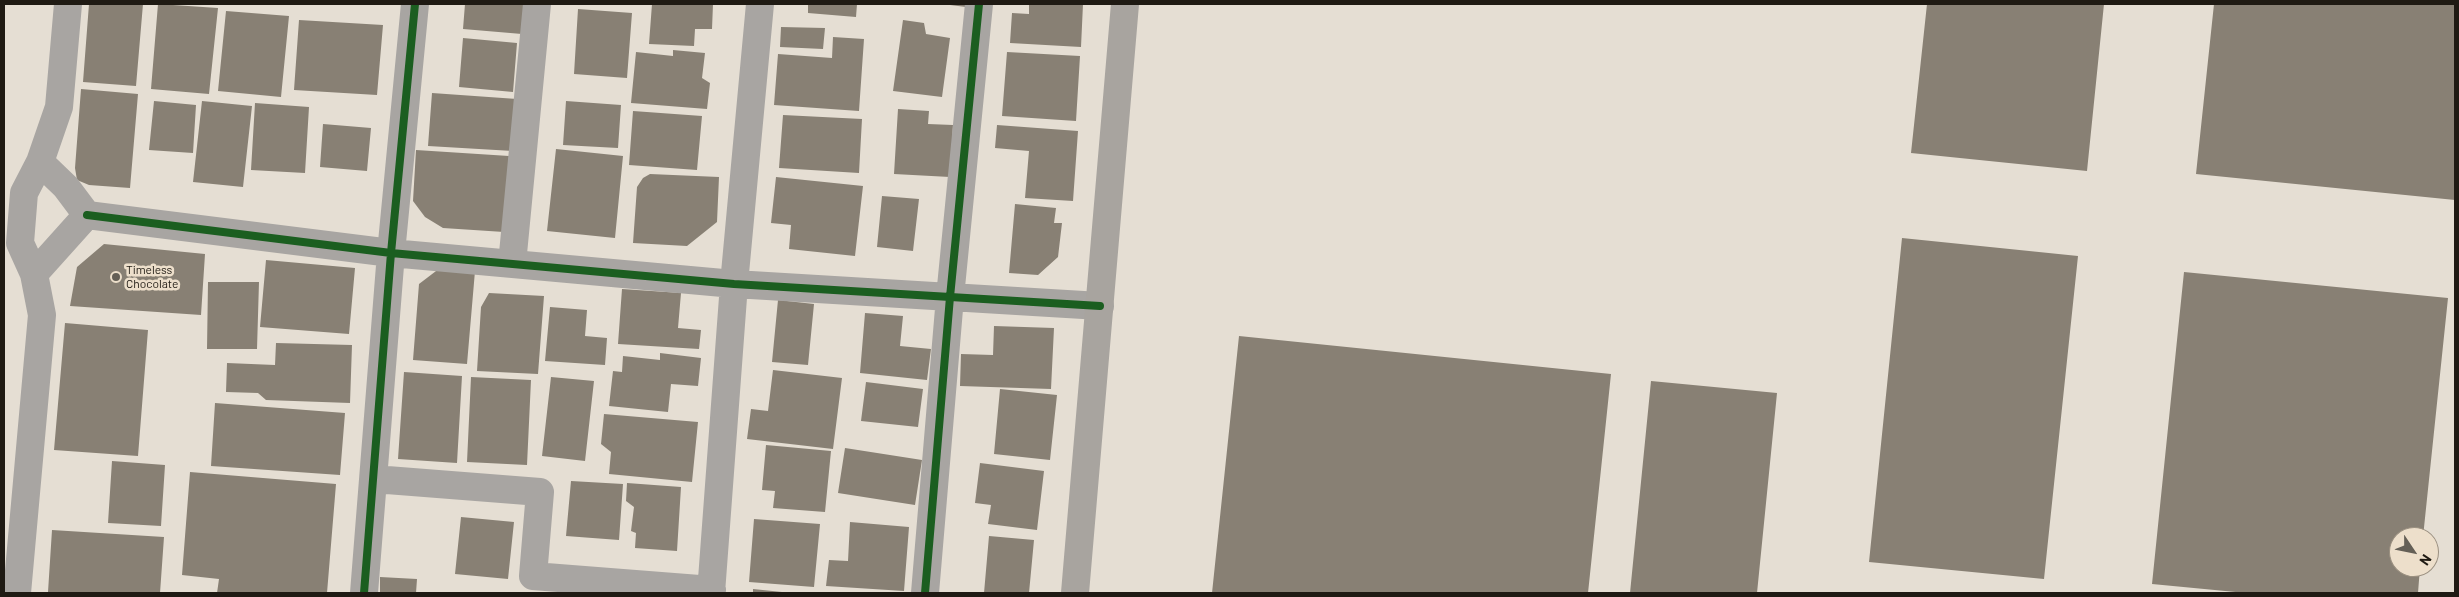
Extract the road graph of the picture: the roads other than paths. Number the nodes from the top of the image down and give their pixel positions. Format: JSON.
{"nodes":[{"id":1,"x":68,"y":4,"type":"edge"},
{"id":2,"x":415,"y":4,"type":"edge"},
{"id":3,"x":537,"y":4,"type":"edge"},
{"id":4,"x":760,"y":4,"type":"edge"},
{"id":5,"x":979,"y":4,"type":"edge"},
{"id":6,"x":1125,"y":4,"type":"edge"},
{"id":7,"x":40,"y":162,"type":"junction"},
{"id":8,"x":87,"y":216,"type":"junction"},
{"id":9,"x":391,"y":253,"type":"junction"},
{"id":10,"x":512,"y":264,"type":"junction"},
{"id":11,"x":34,"y":274,"type":"junction"},
{"id":12,"x":734,"y":284,"type":"junction"},
{"id":13,"x":950,"y":297,"type":"junction"},
{"id":14,"x":1100,"y":306,"type":"junction"},
{"id":15,"x":374,"y":479,"type":"junction"},
{"id":16,"x":711,"y":591,"type":"edge"},
{"id":17,"x":17,"y":593,"type":"edge"},
{"id":18,"x":364,"y":593,"type":"edge"},
{"id":19,"x":925,"y":593,"type":"edge"},
{"id":20,"x":1075,"y":593,"type":"edge"}],
"edges":[{"from":1,"to":7,"type":"street"},
{"from":2,"to":9,"type":"street"},
{"from":3,"to":10,"type":"street"},
{"from":4,"to":12,"type":"street"},
{"from":5,"to":13,"type":"street"},
{"from":6,"to":14,"type":"street"},
{"from":7,"to":8,"type":"street"},
{"from":7,"to":11,"type":"street"},
{"from":8,"to":9,"type":"street"},
{"from":8,"to":11,"type":"street"},
{"from":9,"to":10,"type":"street"},
{"from":9,"to":15,"type":"street"},
{"from":10,"to":12,"type":"street"},
{"from":11,"to":17,"type":"street"},
{"from":12,"to":13,"type":"street"},
{"from":12,"to":16,"type":"street"},
{"from":13,"to":14,"type":"street"},
{"from":13,"to":19,"type":"street"},
{"from":14,"to":20,"type":"street"},
{"from":15,"to":16,"type":"street"},
{"from":15,"to":18,"type":"street"}]}
